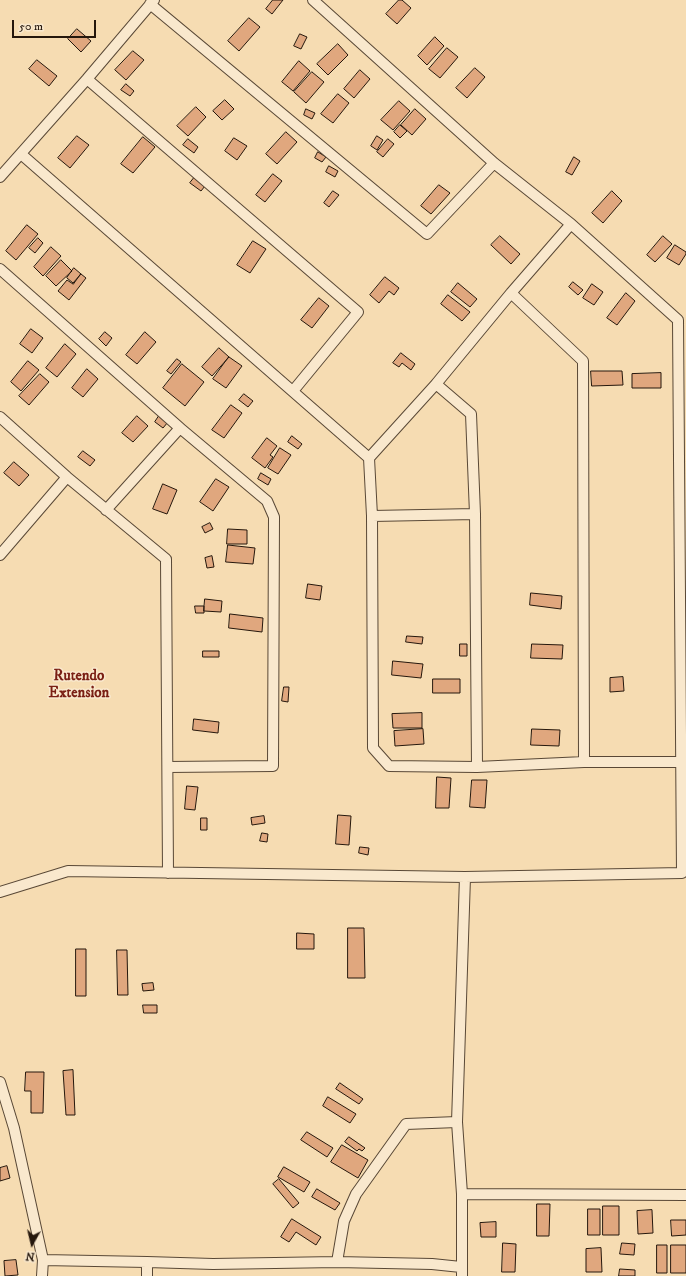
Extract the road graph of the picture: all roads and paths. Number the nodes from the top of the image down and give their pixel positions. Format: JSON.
{"nodes":[{"id":1,"x":313,"y":0,"type":"edge"},
{"id":2,"x":152,"y":2,"type":"edge"},
{"id":3,"x":87,"y":79,"type":"junction"},
{"id":4,"x":20,"y":154,"type":"junction"},
{"id":5,"x":494,"y":163,"type":"junction"},
{"id":6,"x":0,"y":177,"type":"edge"},
{"id":7,"x":571,"y":224,"type":"junction"},
{"id":8,"x":0,"y":268,"type":"edge"},
{"id":9,"x":511,"y":293,"type":"junction"},
{"id":10,"x":436,"y":384,"type":"junction"},
{"id":11,"x":293,"y":391,"type":"junction"},
{"id":12,"x":0,"y":417,"type":"edge"},
{"id":13,"x":180,"y":428,"type":"junction"},
{"id":14,"x":369,"y":458,"type":"junction"},
{"id":15,"x":67,"y":477,"type":"junction"},
{"id":16,"x":106,"y":510,"type":"junction"},
{"id":17,"x":475,"y":514,"type":"junction"},
{"id":18,"x":372,"y":516,"type":"junction"},
{"id":19,"x":0,"y":555,"type":"edge"},
{"id":20,"x":584,"y":762,"type":"junction"},
{"id":21,"x":682,"y":762,"type":"junction"},
{"id":22,"x":168,"y":767,"type":"junction"},
{"id":23,"x":477,"y":767,"type":"junction"},
{"id":24,"x":168,"y":873,"type":"junction"},
{"id":25,"x":465,"y":877,"type":"junction"},
{"id":26,"x":0,"y":892,"type":"edge"},
{"id":27,"x":0,"y":1082,"type":"edge"},
{"id":28,"x":457,"y":1122,"type":"junction"},
{"id":29,"x":462,"y":1194,"type":"junction"},
{"id":30,"x":686,"y":1195,"type":"edge"},
{"id":31,"x":43,"y":1260,"type":"junction"},
{"id":32,"x":147,"y":1262,"type":"junction"},
{"id":33,"x":337,"y":1262,"type":"junction"},
{"id":34,"x":461,"y":1271,"type":"edge"},
{"id":35,"x":42,"y":1276,"type":"edge"},
{"id":36,"x":147,"y":1276,"type":"edge"}],
"edges":[{"from":1,"to":5,"type":"street"},
{"from":2,"to":3,"type":"street"},
{"from":2,"to":5,"type":"street"},
{"from":3,"to":4,"type":"street"},
{"from":3,"to":11,"type":"street"},
{"from":4,"to":6,"type":"street"},
{"from":4,"to":11,"type":"street"},
{"from":5,"to":7,"type":"street"},
{"from":7,"to":9,"type":"street"},
{"from":7,"to":21,"type":"street"},
{"from":8,"to":13,"type":"street"},
{"from":9,"to":10,"type":"street"},
{"from":9,"to":20,"type":"street"},
{"from":10,"to":14,"type":"street"},
{"from":10,"to":17,"type":"street"},
{"from":11,"to":14,"type":"street"},
{"from":12,"to":15,"type":"street"},
{"from":13,"to":16,"type":"street"},
{"from":13,"to":22,"type":"street"},
{"from":14,"to":18,"type":"street"},
{"from":15,"to":16,"type":"street"},
{"from":15,"to":19,"type":"street"},
{"from":16,"to":22,"type":"street"},
{"from":17,"to":18,"type":"street"},
{"from":17,"to":23,"type":"street"},
{"from":18,"to":23,"type":"street"},
{"from":20,"to":21,"type":"street"},
{"from":20,"to":23,"type":"street"},
{"from":21,"to":25,"type":"street"},
{"from":22,"to":24,"type":"street"},
{"from":24,"to":25,"type":"street"},
{"from":24,"to":26,"type":"street"},
{"from":25,"to":28,"type":"street"},
{"from":27,"to":31,"type":"street"},
{"from":28,"to":29,"type":"street"},
{"from":28,"to":33,"type":"street"},
{"from":29,"to":30,"type":"street"},
{"from":29,"to":34,"type":"street"},
{"from":31,"to":32,"type":"street"},
{"from":31,"to":35,"type":"street"},
{"from":32,"to":33,"type":"street"},
{"from":32,"to":36,"type":"street"},
{"from":33,"to":34,"type":"street"}]}
